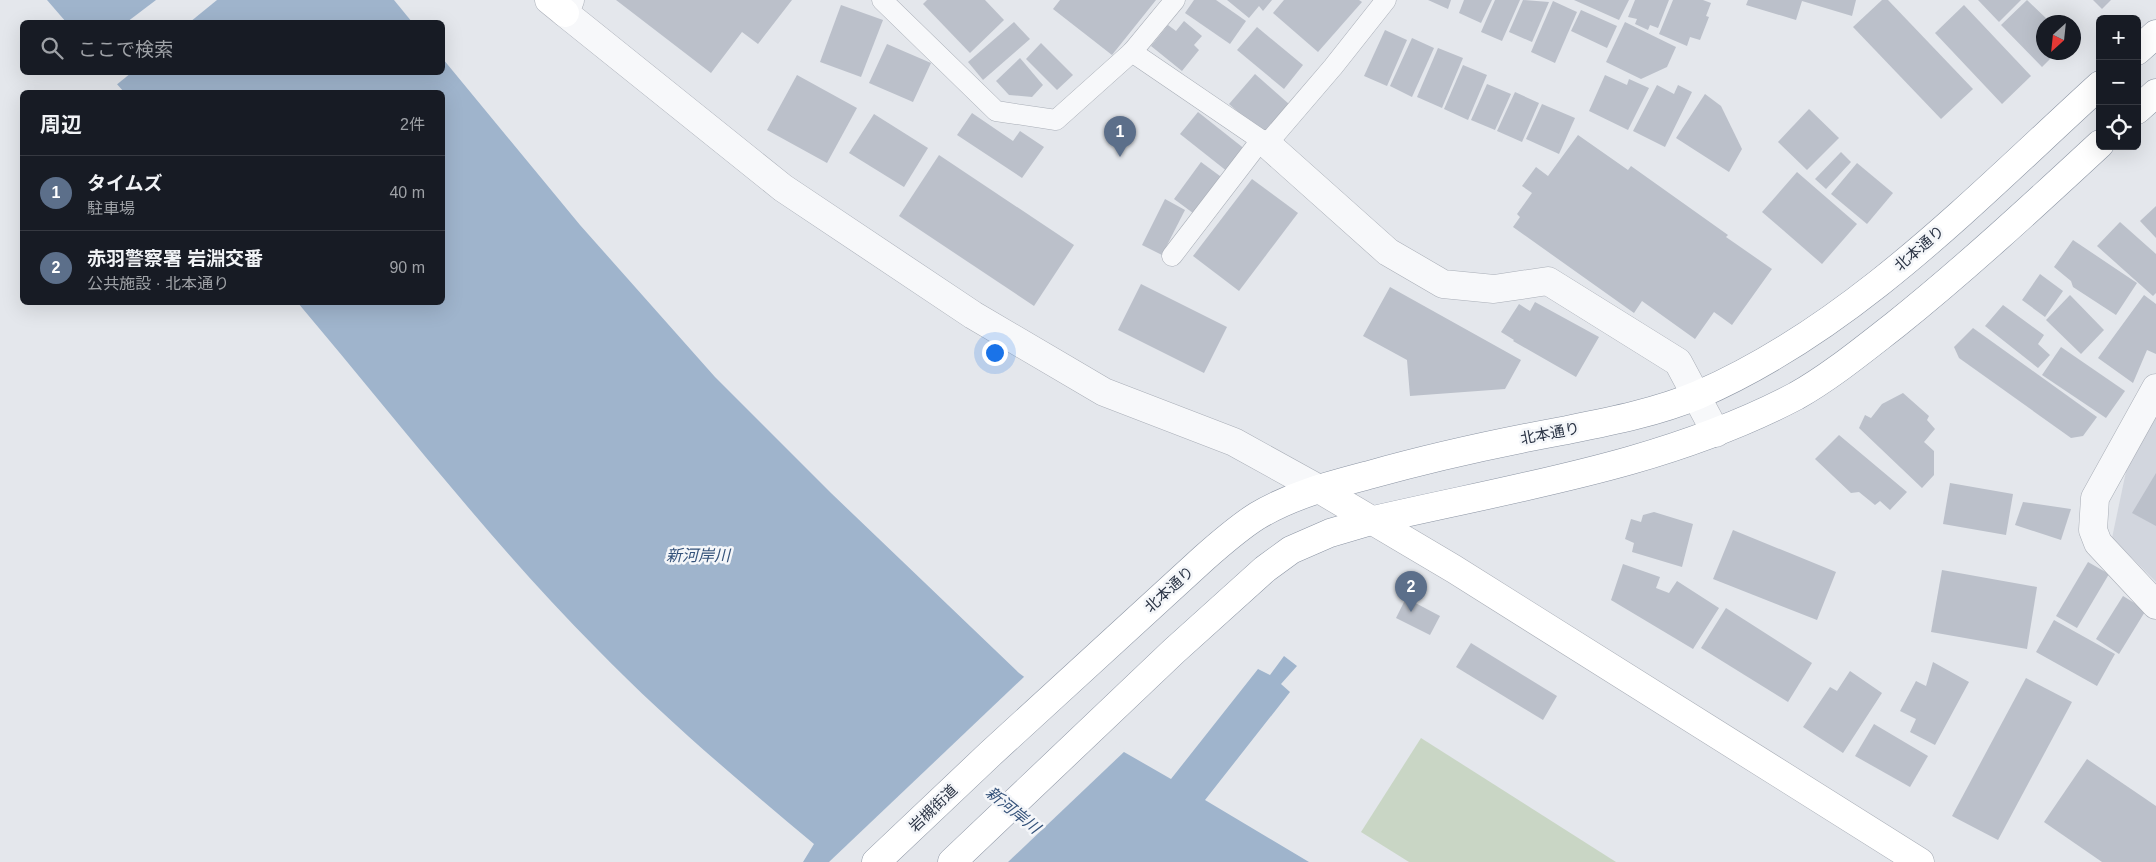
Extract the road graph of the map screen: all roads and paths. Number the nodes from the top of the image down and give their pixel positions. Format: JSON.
{"nodes":[{"id":1,"x":882,"y":0,"type":"edge"},
{"id":2,"x":1175,"y":0,"type":"edge"},
{"id":3,"x":1386,"y":0,"type":"edge"},
{"id":4,"x":561,"y":4,"type":"edge"},
{"id":5,"x":2156,"y":34,"type":"edge"},
{"id":6,"x":2141,"y":47,"type":"edge"},
{"id":7,"x":1132,"y":52,"type":"junction"},
{"id":8,"x":2096,"y":89,"type":"edge"},
{"id":9,"x":2156,"y":93,"type":"edge"},
{"id":10,"x":2141,"y":106,"type":"edge"},
{"id":11,"x":1264,"y":142,"type":"junction"},
{"id":12,"x":2096,"y":148,"type":"edge"},
{"id":13,"x":1172,"y":256,"type":"dead end"},
{"id":14,"x":2156,"y":388,"type":"edge"},
{"id":15,"x":1696,"y":396,"type":"junction"},
{"id":16,"x":1716,"y":433,"type":"junction"},
{"id":17,"x":1319,"y":489,"type":"junction"},
{"id":18,"x":1374,"y":520,"type":"junction"},
{"id":19,"x":2156,"y":604,"type":"edge"},
{"id":20,"x":990,"y":754,"type":"joint"},
{"id":21,"x":876,"y":862,"type":"edge"},
{"id":22,"x":952,"y":862,"type":"edge"},
{"id":23,"x":1920,"y":862,"type":"edge"}],
"edges":[{"from":1,"to":7,"type":"lane"},
{"from":2,"to":7,"type":"lane"},
{"from":3,"to":11,"type":"lane"},
{"from":4,"to":17,"type":"street"},
{"from":5,"to":6,"type":"main road"},
{"from":7,"to":11,"type":"lane"},
{"from":8,"to":15,"type":"main road","name":"北本通り"},
{"from":9,"to":10,"type":"main road"},
{"from":11,"to":13,"type":"lane"},
{"from":11,"to":15,"type":"street"},
{"from":12,"to":16,"type":"main road"},
{"from":14,"to":19,"type":"street"},
{"from":15,"to":16,"type":"street"},
{"from":15,"to":17,"type":"main road","name":"北本通り"},
{"from":16,"to":18,"type":"main road"},
{"from":17,"to":18,"type":"main road"},
{"from":17,"to":20,"type":"main road","name":"北本通り"},
{"from":18,"to":22,"type":"main road"},
{"from":18,"to":23,"type":"main road"},
{"from":20,"to":21,"type":"main road","name":"岩槻街道"}]}
